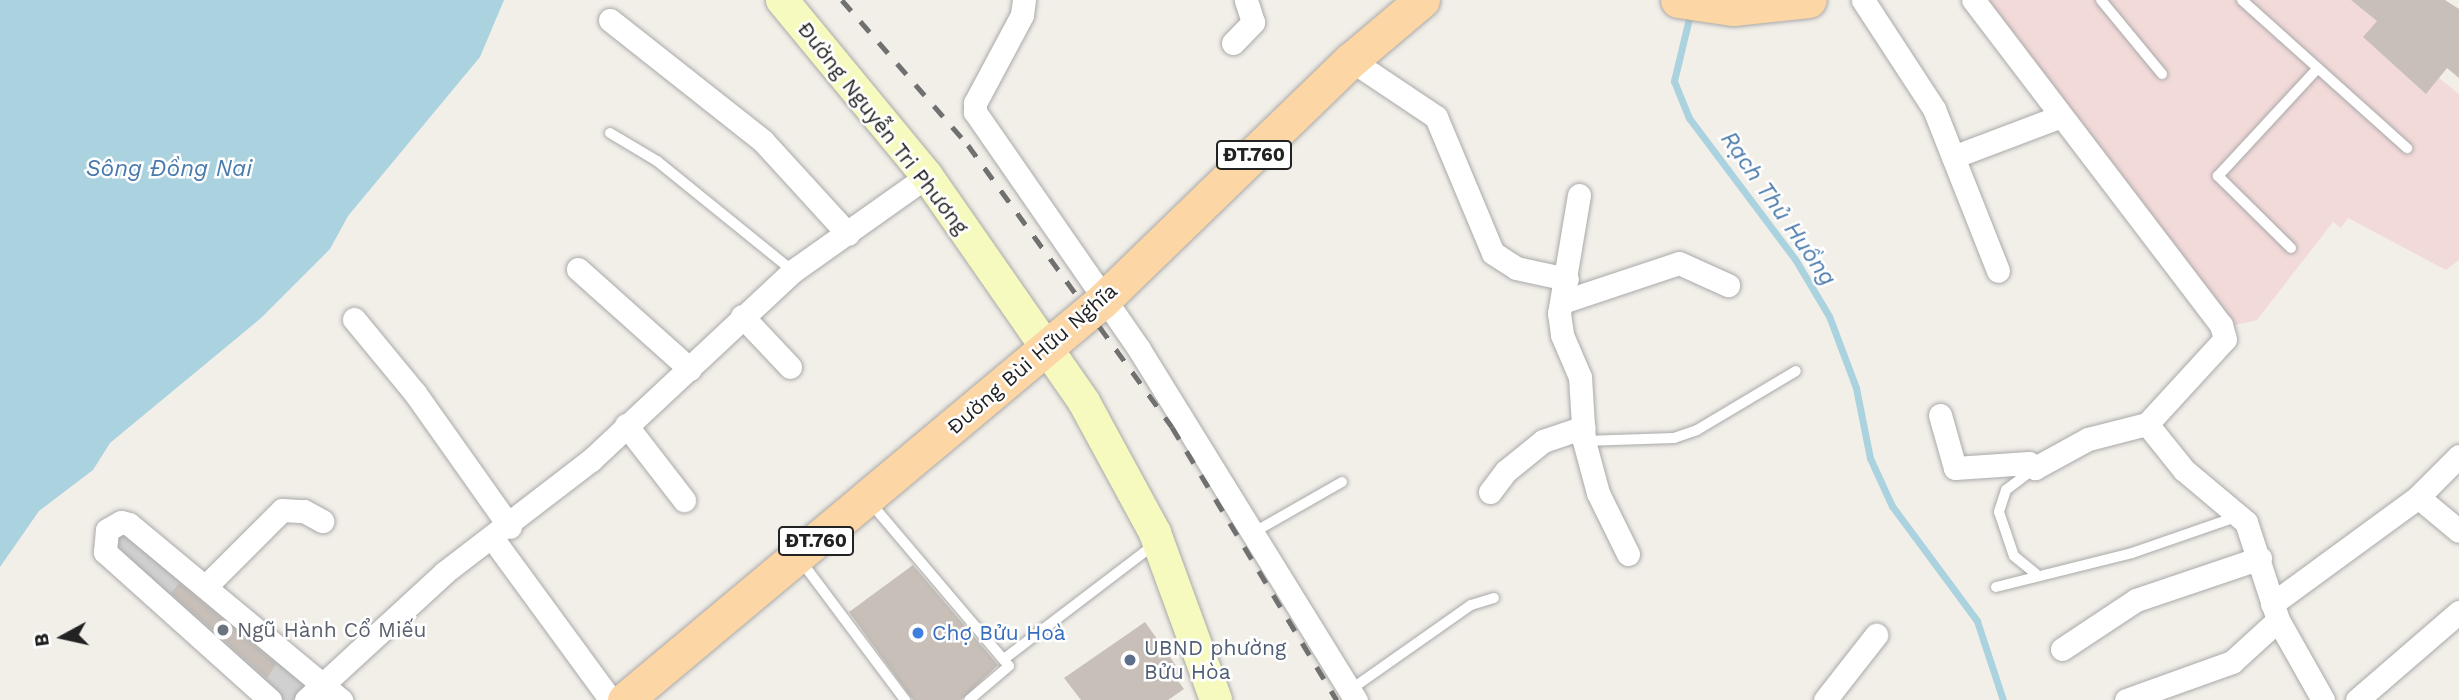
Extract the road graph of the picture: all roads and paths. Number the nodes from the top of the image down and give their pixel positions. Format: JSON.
{"nodes":[{"id":1,"x":782,"y":0,"type":"edge"},
{"id":2,"x":1024,"y":0,"type":"edge"},
{"id":3,"x":1246,"y":0,"type":"edge"},
{"id":4,"x":1422,"y":0,"type":"edge"},
{"id":5,"x":1678,"y":0,"type":"edge"},
{"id":6,"x":1809,"y":0,"type":"edge"},
{"id":7,"x":1863,"y":0,"type":"edge"},
{"id":8,"x":1973,"y":0,"type":"edge"},
{"id":9,"x":2101,"y":0,"type":"edge"},
{"id":10,"x":2242,"y":0,"type":"edge"},
{"id":11,"x":610,"y":20,"type":"dead end"},
{"id":12,"x":1233,"y":43,"type":"dead end"},
{"id":13,"x":1351,"y":60,"type":"junction"},
{"id":14,"x":2318,"y":68,"type":"junction"},
{"id":15,"x":2162,"y":74,"type":"dead end"},
{"id":16,"x":2059,"y":117,"type":"junction"},
{"id":17,"x":610,"y":133,"type":"dead end"},
{"id":18,"x":2407,"y":148,"type":"dead end"},
{"id":19,"x":1954,"y":157,"type":"junction"},
{"id":20,"x":927,"y":176,"type":"junction"},
{"id":21,"x":1579,"y":195,"type":"dead end"},
{"id":22,"x":848,"y":234,"type":"junction"},
{"id":23,"x":2291,"y":248,"type":"dead end"},
{"id":24,"x":578,"y":269,"type":"dead end"},
{"id":25,"x":793,"y":271,"type":"junction"},
{"id":26,"x":1998,"y":271,"type":"dead end"},
{"id":27,"x":1567,"y":279,"type":"junction"},
{"id":28,"x":1728,"y":285,"type":"dead end"},
{"id":29,"x":1102,"y":301,"type":"junction"},
{"id":30,"x":1562,"y":302,"type":"junction"},
{"id":31,"x":742,"y":316,"type":"junction"},
{"id":32,"x":354,"y":319,"type":"dead end"},
{"id":33,"x":1046,"y":348,"type":"junction"},
{"id":34,"x":790,"y":367,"type":"dead end"},
{"id":35,"x":690,"y":369,"type":"junction"},
{"id":36,"x":1796,"y":371,"type":"dead end"},
{"id":37,"x":1940,"y":415,"type":"dead end"},
{"id":38,"x":2147,"y":424,"type":"junction"},
{"id":39,"x":626,"y":425,"type":"junction"},
{"id":40,"x":1584,"y":434,"type":"junction"},
{"id":41,"x":2459,"y":456,"type":"edge"},
{"id":42,"x":2035,"y":468,"type":"junction"},
{"id":43,"x":1342,"y":482,"type":"dead end"},
{"id":44,"x":1490,"y":492,"type":"dead end"},
{"id":45,"x":2418,"y":497,"type":"junction"},
{"id":46,"x":684,"y":500,"type":"dead end"},
{"id":47,"x":867,"y":500,"type":"junction"},
{"id":48,"x":2240,"y":515,"type":"junction"},
{"id":49,"x":322,"y":521,"type":"dead end"},
{"id":50,"x":1255,"y":531,"type":"junction"},
{"id":51,"x":2459,"y":531,"type":"edge"},
{"id":52,"x":501,"y":533,"type":"junction"},
{"id":53,"x":1158,"y":541,"type":"junction"},
{"id":54,"x":1629,"y":554,"type":"dead end"},
{"id":55,"x":797,"y":556,"type":"junction"},
{"id":56,"x":2260,"y":558,"type":"junction"},
{"id":57,"x":2035,"y":574,"type":"junction"},
{"id":58,"x":207,"y":586,"type":"junction"},
{"id":59,"x":1996,"y":587,"type":"dead end"},
{"id":60,"x":1494,"y":598,"type":"dead end"},
{"id":61,"x":2275,"y":612,"type":"junction"},
{"id":62,"x":2459,"y":612,"type":"edge"},
{"id":63,"x":1876,"y":635,"type":"dead end"},
{"id":64,"x":2062,"y":649,"type":"dead end"},
{"id":65,"x":1004,"y":659,"type":"junction"},
{"id":66,"x":323,"y":683,"type":"junction"},
{"id":67,"x":1353,"y":695,"type":"edge"},
{"id":68,"x":270,"y":700,"type":"edge"},
{"id":69,"x":306,"y":700,"type":"edge"},
{"id":70,"x":341,"y":700,"type":"edge"},
{"id":71,"x":611,"y":700,"type":"edge"},
{"id":72,"x":625,"y":700,"type":"edge"},
{"id":73,"x":905,"y":700,"type":"edge"},
{"id":74,"x":969,"y":700,"type":"edge"},
{"id":75,"x":1216,"y":700,"type":"edge"},
{"id":76,"x":1825,"y":700,"type":"edge"},
{"id":77,"x":2126,"y":700,"type":"edge"},
{"id":78,"x":2323,"y":700,"type":"edge"},
{"id":79,"x":2357,"y":700,"type":"edge"}],
"edges":[{"from":1,"to":20,"type":"main road","name":"Đường Nguyễn Tri Phương"},
{"from":2,"to":29,"type":"street"},
{"from":3,"to":12,"type":"street"},
{"from":4,"to":13,"type":"main road","name":"Đường Bùi Hữu Nghĩa","number":"ĐT.760"},
{"from":5,"to":6,"type":"main road"},
{"from":7,"to":19,"type":"street"},
{"from":8,"to":16,"type":"street"},
{"from":9,"to":15,"type":"lane"},
{"from":10,"to":14,"type":"lane"},
{"from":11,"to":22,"type":"street"},
{"from":13,"to":27,"type":"street"},
{"from":13,"to":29,"type":"main road","name":"Đường Bùi Hữu Nghĩa","number":"ĐT.760"},
{"from":14,"to":18,"type":"lane"},
{"from":14,"to":23,"type":"lane"},
{"from":16,"to":19,"type":"street"},
{"from":16,"to":38,"type":"street"},
{"from":17,"to":25,"type":"lane"},
{"from":19,"to":26,"type":"street"},
{"from":20,"to":22,"type":"street"},
{"from":20,"to":33,"type":"main road","name":"Đường Nguyễn Tri Phương"},
{"from":21,"to":27,"type":"street"},
{"from":22,"to":25,"type":"street"},
{"from":24,"to":35,"type":"street"},
{"from":25,"to":31,"type":"street"},
{"from":27,"to":30,"type":"street"},
{"from":28,"to":30,"type":"street"},
{"from":29,"to":33,"type":"main road","name":"Đường Bùi Hữu Nghĩa","number":"ĐT.760"},
{"from":29,"to":50,"type":"street"},
{"from":30,"to":40,"type":"street"},
{"from":31,"to":34,"type":"street"},
{"from":31,"to":35,"type":"street"},
{"from":32,"to":52,"type":"street"},
{"from":33,"to":47,"type":"main road","name":"Đường Bùi Hữu Nghĩa","number":"ĐT.760"},
{"from":33,"to":53,"type":"main road","name":"Đường Nguyễn Tri Phương"},
{"from":35,"to":39,"type":"street"},
{"from":36,"to":40,"type":"lane"},
{"from":37,"to":42,"type":"street"},
{"from":38,"to":42,"type":"street"},
{"from":38,"to":48,"type":"street"},
{"from":39,"to":46,"type":"street"},
{"from":39,"to":52,"type":"street"},
{"from":40,"to":44,"type":"street"},
{"from":40,"to":54,"type":"street"},
{"from":41,"to":45,"type":"street"},
{"from":42,"to":57,"type":"lane"},
{"from":43,"to":50,"type":"lane"},
{"from":45,"to":51,"type":"street"},
{"from":45,"to":61,"type":"street"},
{"from":47,"to":55,"type":"main road","name":"Đường Bùi Hữu Nghĩa","number":"ĐT.760"},
{"from":47,"to":65,"type":"lane"},
{"from":48,"to":56,"type":"street"},
{"from":48,"to":57,"type":"lane"},
{"from":49,"to":58,"type":"street"},
{"from":50,"to":67,"type":"street"},
{"from":52,"to":66,"type":"street"},
{"from":52,"to":71,"type":"street"},
{"from":53,"to":65,"type":"lane"},
{"from":53,"to":75,"type":"main road","name":"Đường Nguyễn Tri Phương"},
{"from":55,"to":72,"type":"main road","name":"Đường Bùi Hữu Nghĩa","number":"ĐT.760"},
{"from":55,"to":73,"type":"lane"},
{"from":56,"to":61,"type":"street"},
{"from":56,"to":64,"type":"street"},
{"from":57,"to":59,"type":"lane"},
{"from":58,"to":66,"type":"street"},
{"from":58,"to":68,"type":"street"},
{"from":60,"to":67,"type":"lane"},
{"from":61,"to":77,"type":"street"},
{"from":61,"to":78,"type":"street"},
{"from":62,"to":79,"type":"street"},
{"from":63,"to":76,"type":"street"},
{"from":65,"to":74,"type":"lane"},
{"from":66,"to":69,"type":"street"},
{"from":66,"to":70,"type":"street"}]}
